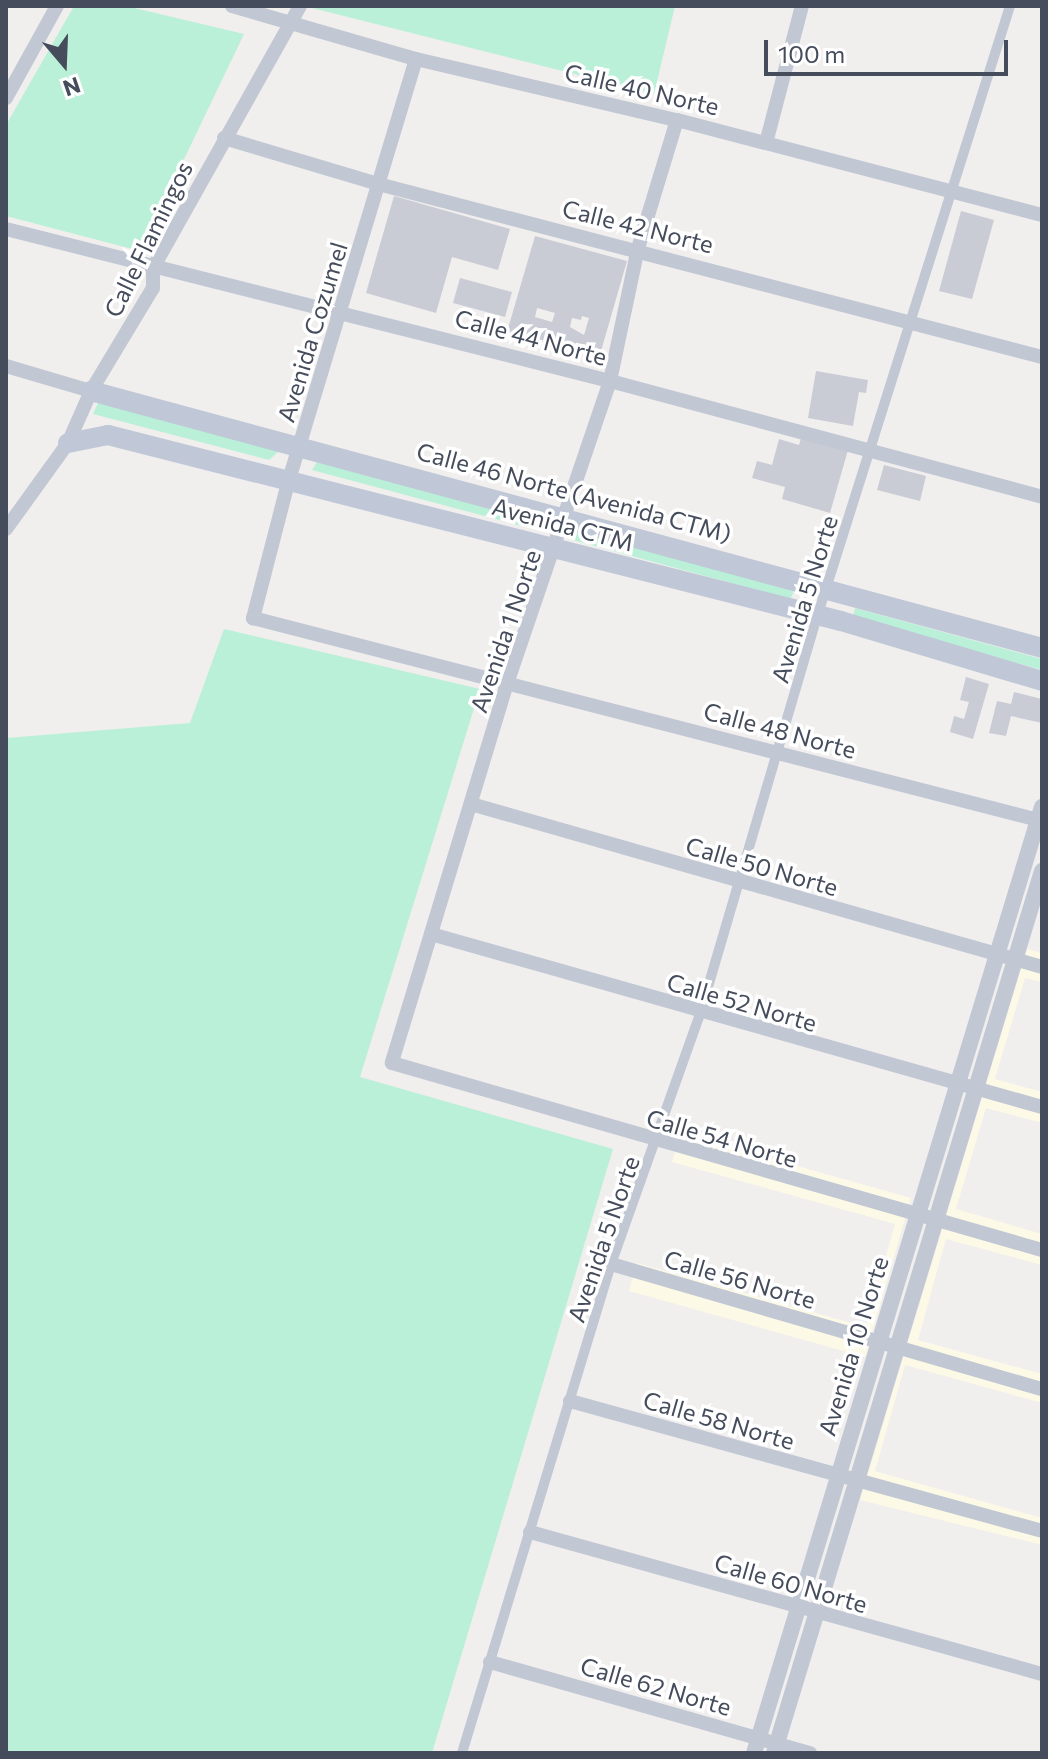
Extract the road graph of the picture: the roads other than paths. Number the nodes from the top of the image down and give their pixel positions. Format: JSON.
{"nodes":[{"id":1,"x":57,"y":6,"type":"edge"},
{"id":2,"x":232,"y":6,"type":"edge"},
{"id":3,"x":300,"y":6,"type":"edge"},
{"id":4,"x":802,"y":6,"type":"edge"},
{"id":5,"x":1010,"y":6,"type":"edge"},
{"id":6,"x":292,"y":22,"type":"junction"},
{"id":7,"x":416,"y":59,"type":"junction"},
{"id":8,"x":6,"y":98,"type":"edge"},
{"id":9,"x":677,"y":120,"type":"junction"},
{"id":10,"x":224,"y":138,"type":"junction"},
{"id":11,"x":766,"y":143,"type":"junction"},
{"id":12,"x":382,"y":185,"type":"junction"},
{"id":13,"x":951,"y":192,"type":"junction"},
{"id":14,"x":1042,"y":215,"type":"edge"},
{"id":15,"x":6,"y":229,"type":"edge"},
{"id":16,"x":638,"y":248,"type":"junction"},
{"id":17,"x":153,"y":268,"type":"junction"},
{"id":18,"x":340,"y":311,"type":"junction"},
{"id":19,"x":911,"y":321,"type":"junction"},
{"id":20,"x":1042,"y":357,"type":"edge"},
{"id":21,"x":6,"y":366,"type":"edge"},
{"id":22,"x":610,"y":381,"type":"junction"},
{"id":23,"x":91,"y":391,"type":"junction"},
{"id":24,"x":68,"y":443,"type":"junction"},
{"id":25,"x":300,"y":446,"type":"junction"},
{"id":26,"x":872,"y":450,"type":"junction"},
{"id":27,"x":289,"y":479,"type":"junction"},
{"id":28,"x":1042,"y":497,"type":"edge"},
{"id":29,"x":568,"y":517,"type":"junction"},
{"id":30,"x":6,"y":529,"type":"edge"},
{"id":31,"x":557,"y":550,"type":"junction"},
{"id":32,"x":828,"y":587,"type":"junction"},
{"id":33,"x":848,"y":598,"type":"junction"},
{"id":34,"x":817,"y":617,"type":"junction"},
{"id":35,"x":253,"y":618,"type":"joint"},
{"id":36,"x":841,"y":621,"type":"junction"},
{"id":37,"x":1042,"y":648,"type":"edge"},
{"id":38,"x":508,"y":680,"type":"junction"},
{"id":39,"x":1042,"y":681,"type":"edge"},
{"id":40,"x":779,"y":753,"type":"junction"},
{"id":41,"x":471,"y":804,"type":"junction"},
{"id":42,"x":1041,"y":816,"type":"edge"},
{"id":43,"x":1042,"y":871,"type":"edge"},
{"id":44,"x":740,"y":885,"type":"junction"},
{"id":45,"x":431,"y":934,"type":"junction"},
{"id":46,"x":998,"y":953,"type":"junction"},
{"id":47,"x":1015,"y":960,"type":"junction"},
{"id":48,"x":1042,"y":967,"type":"edge"},
{"id":49,"x":700,"y":1014,"type":"junction"},
{"id":50,"x":392,"y":1063,"type":"joint"},
{"id":51,"x":954,"y":1085,"type":"junction"},
{"id":52,"x":974,"y":1089,"type":"junction"},
{"id":53,"x":1042,"y":1107,"type":"edge"},
{"id":54,"x":658,"y":1143,"type":"junction"},
{"id":55,"x":925,"y":1218,"type":"junction"},
{"id":56,"x":1042,"y":1250,"type":"edge"},
{"id":57,"x":611,"y":1264,"type":"junction"},
{"id":58,"x":887,"y":1345,"type":"junction"},
{"id":59,"x":1042,"y":1389,"type":"edge"},
{"id":60,"x":570,"y":1401,"type":"junction"},
{"id":61,"x":837,"y":1477,"type":"junction"},
{"id":62,"x":856,"y":1481,"type":"junction"},
{"id":63,"x":1042,"y":1531,"type":"edge"},
{"id":64,"x":530,"y":1532,"type":"junction"},
{"id":65,"x":807,"y":1611,"type":"junction"},
{"id":66,"x":490,"y":1662,"type":"junction"},
{"id":67,"x":1042,"y":1674,"type":"edge"},
{"id":68,"x":756,"y":1745,"type":"edge"},
{"id":69,"x":775,"y":1748,"type":"edge"},
{"id":70,"x":462,"y":1753,"type":"edge"},
{"id":71,"x":810,"y":1753,"type":"edge"}],
"edges":[{"from":1,"to":8,"type":"street"},
{"from":2,"to":6,"type":"street","name":"Calle 40 Norte"},
{"from":3,"to":6,"type":"street","name":"Calle Flamingos"},
{"from":4,"to":11,"type":"street"},
{"from":5,"to":13,"type":"street","name":"Avenida 5 Norte"},
{"from":6,"to":7,"type":"street","name":"Calle 40 Norte"},
{"from":6,"to":10,"type":"street","name":"Calle Flamingos"},
{"from":7,"to":9,"type":"street","name":"Calle 40 Norte"},
{"from":7,"to":12,"type":"street","name":"Avenida Cozumel"},
{"from":9,"to":11,"type":"street","name":"Calle 40 Norte"},
{"from":9,"to":16,"type":"street","name":"Avenida 1 Norte"},
{"from":10,"to":12,"type":"street","name":"Calle 42 Norte"},
{"from":10,"to":17,"type":"street","name":"Calle Flamingos"},
{"from":11,"to":13,"type":"street","name":"Calle 40 Norte"},
{"from":12,"to":16,"type":"street","name":"Calle 42 Norte"},
{"from":12,"to":18,"type":"street","name":"Avenida Cozumel"},
{"from":13,"to":14,"type":"street","name":"Calle 40 Norte"},
{"from":13,"to":19,"type":"street","name":"Avenida 5 Norte"},
{"from":15,"to":17,"type":"street","name":"Calle 44 Norte"},
{"from":16,"to":19,"type":"street","name":"Calle 42 Norte"},
{"from":16,"to":22,"type":"street","name":"Avenida 1 Norte"},
{"from":17,"to":18,"type":"street","name":"Calle 44 Norte"},
{"from":17,"to":23,"type":"street","name":"Calle Flamingos"},
{"from":18,"to":22,"type":"street","name":"Calle 44 Norte"},
{"from":18,"to":25,"type":"street","name":"Avenida Cozumel"},
{"from":19,"to":20,"type":"street","name":"Calle 42 Norte"},
{"from":19,"to":26,"type":"street","name":"Avenida 5 Norte"},
{"from":21,"to":23,"type":"street"},
{"from":22,"to":26,"type":"street","name":"Calle 44 Norte"},
{"from":22,"to":29,"type":"street","name":"Avenida 1 Norte"},
{"from":23,"to":24,"type":"street","name":"Calle Flamingos"},
{"from":23,"to":25,"type":"main road","name":"Calle 46 Norte (Avenida CTM)"},
{"from":24,"to":27,"type":"main road","name":"Avenida CTM"},
{"from":24,"to":30,"type":"street","name":"Calle Flamingos"},
{"from":25,"to":27,"type":"street","name":"Avenida Cozumel"},
{"from":25,"to":29,"type":"main road","name":"Calle 46 Norte (Avenida CTM)"},
{"from":26,"to":28,"type":"street","name":"Calle 44 Norte"},
{"from":26,"to":32,"type":"street","name":"Avenida 5 Norte"},
{"from":27,"to":31,"type":"main road","name":"Avenida CTM"},
{"from":27,"to":35,"type":"street","name":"Avenida Cozumel"},
{"from":29,"to":31,"type":"street","name":"Avenida 1 Norte"},
{"from":29,"to":32,"type":"main road","name":"Calle 46 Norte (Avenida CTM)"},
{"from":31,"to":34,"type":"main road","name":"Avenida CTM"},
{"from":31,"to":38,"type":"street","name":"Avenida 1 Norte"},
{"from":32,"to":33,"type":"main road","name":"Calle 46 Norte (Avenida CTM)"},
{"from":32,"to":34,"type":"street","name":"Avenida 5 Norte"},
{"from":33,"to":36,"type":"street"},
{"from":33,"to":37,"type":"main road","name":"Calle 46 Norte (Avenida CTM)"},
{"from":34,"to":36,"type":"main road","name":"Avenida CTM"},
{"from":34,"to":40,"type":"street","name":"Avenida 5 Norte"},
{"from":35,"to":38,"type":"street","name":"Calle 48 Norte"},
{"from":36,"to":39,"type":"main road","name":"Avenida CTM"},
{"from":38,"to":40,"type":"street","name":"Calle 48 Norte"},
{"from":38,"to":41,"type":"street","name":"Avenida 1 Norte"},
{"from":40,"to":42,"type":"street","name":"Calle 48 Norte"},
{"from":40,"to":44,"type":"street","name":"Avenida 5 Norte"},
{"from":41,"to":44,"type":"street","name":"Calle 50 Norte"},
{"from":41,"to":45,"type":"street","name":"Avenida 1 Norte"},
{"from":42,"to":46,"type":"street","name":"Avenida 10 Norte"},
{"from":43,"to":47,"type":"street","name":"Avenida 10 Norte"},
{"from":44,"to":46,"type":"street","name":"Calle 50 Norte"},
{"from":44,"to":49,"type":"street","name":"Avenida 5 Norte"},
{"from":45,"to":49,"type":"street","name":"Calle 52 Norte"},
{"from":45,"to":50,"type":"street","name":"Avenida 1 Norte"},
{"from":46,"to":47,"type":"street","name":"Calle 50 Norte"},
{"from":46,"to":51,"type":"street","name":"Avenida 10 Norte"},
{"from":47,"to":48,"type":"street","name":"Calle 50 Norte"},
{"from":47,"to":52,"type":"street","name":"Avenida 10 Norte"},
{"from":49,"to":51,"type":"street","name":"Calle 52 Norte"},
{"from":49,"to":54,"type":"street","name":"Avenida 5 Norte"},
{"from":50,"to":54,"type":"street","name":"Calle 54 Norte"},
{"from":51,"to":52,"type":"street","name":"Calle 52 Norte"},
{"from":51,"to":55,"type":"street","name":"Avenida 10 Norte"},
{"from":52,"to":53,"type":"street","name":"Calle 52 Norte"},
{"from":52,"to":55,"type":"street","name":"Avenida 10 Norte"},
{"from":54,"to":55,"type":"street","name":"Calle 54 Norte"},
{"from":54,"to":57,"type":"street","name":"Avenida 5 Norte"},
{"from":55,"to":56,"type":"street","name":"Calle 54 Norte"},
{"from":55,"to":58,"type":"street","name":"Avenida 10 Norte"},
{"from":57,"to":58,"type":"street","name":"Calle 56 Norte"},
{"from":57,"to":60,"type":"street","name":"Avenida 5 Norte"},
{"from":58,"to":59,"type":"street","name":"Calle 56 Norte"},
{"from":58,"to":61,"type":"street","name":"Avenida 10 Norte"},
{"from":58,"to":62,"type":"street","name":"Avenida 10 Norte"},
{"from":60,"to":61,"type":"street","name":"Calle 58 Norte"},
{"from":60,"to":64,"type":"street","name":"Avenida 5 Norte"},
{"from":61,"to":62,"type":"street","name":"Calle 58 Norte"},
{"from":61,"to":65,"type":"street","name":"Avenida 10 Norte"},
{"from":62,"to":63,"type":"street","name":"Calle 58 Norte"},
{"from":62,"to":65,"type":"street","name":"Avenida 10 Norte"},
{"from":64,"to":65,"type":"street","name":"Calle 60 Norte"},
{"from":64,"to":66,"type":"street","name":"Avenida 5 Norte"},
{"from":65,"to":67,"type":"street","name":"Calle 60 Norte"},
{"from":65,"to":68,"type":"street","name":"Avenida 10 Norte"},
{"from":65,"to":69,"type":"street","name":"Avenida 10 Norte"},
{"from":66,"to":68,"type":"street","name":"Calle 62 Norte"},
{"from":66,"to":70,"type":"street","name":"Avenida 5 Norte"},
{"from":68,"to":69,"type":"street","name":"Calle 62 Norte"},
{"from":69,"to":71,"type":"street","name":"Calle 62 Norte"}]}
